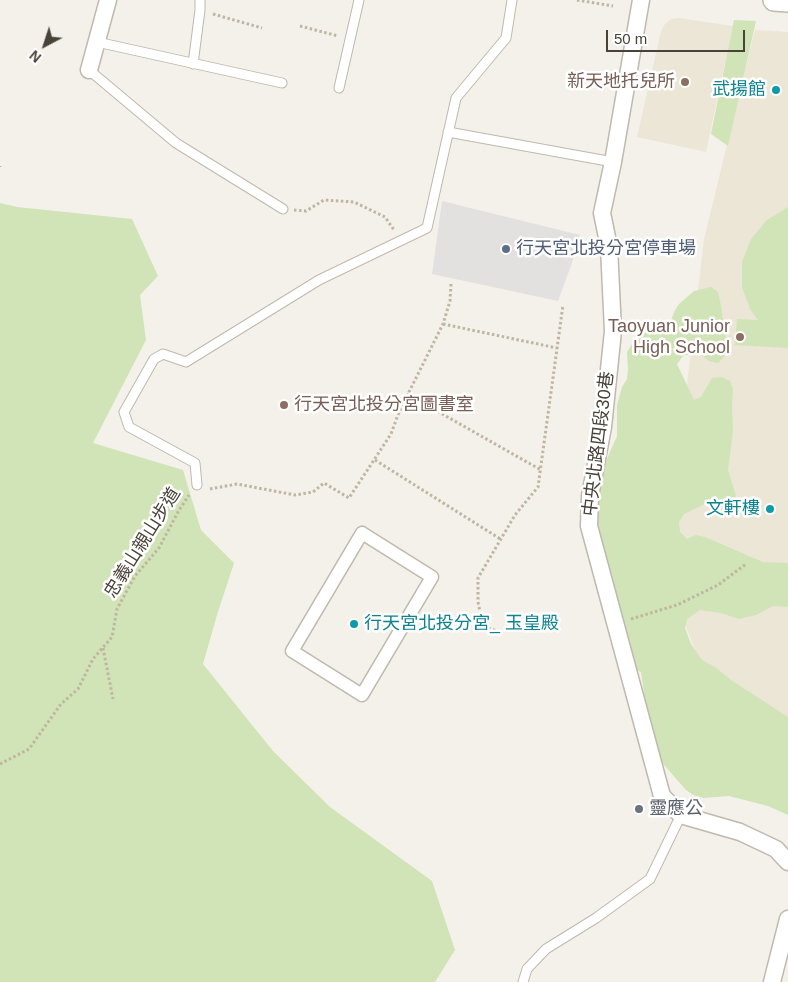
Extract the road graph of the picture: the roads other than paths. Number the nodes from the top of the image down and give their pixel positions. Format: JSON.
{"nodes":[{"id":1,"x":108,"y":0,"type":"edge"},
{"id":2,"x":200,"y":0,"type":"edge"},
{"id":3,"x":359,"y":0,"type":"edge"},
{"id":4,"x":512,"y":0,"type":"edge"},
{"id":5,"x":641,"y":0,"type":"edge"},
{"id":6,"x":774,"y":0,"type":"edge"},
{"id":7,"x":788,"y":1,"type":"edge"},
{"id":8,"x":97,"y":42,"type":"junction"},
{"id":9,"x":193,"y":64,"type":"junction"},
{"id":10,"x":89,"y":70,"type":"joint"},
{"id":11,"x":282,"y":83,"type":"dead end"},
{"id":12,"x":339,"y":88,"type":"dead end"},
{"id":13,"x":448,"y":132,"type":"junction"},
{"id":14,"x":613,"y":162,"type":"junction"},
{"id":15,"x":283,"y":209,"type":"road end"},
{"id":16,"x":197,"y":485,"type":"road end"},
{"id":17,"x":362,"y":695,"type":"joint"},
{"id":18,"x":681,"y":815,"type":"junction"},
{"id":19,"x":788,"y":862,"type":"edge"},
{"id":20,"x":788,"y":919,"type":"edge"},
{"id":21,"x":523,"y":982,"type":"edge"},
{"id":22,"x":772,"y":982,"type":"edge"}],
"edges":[{"from":1,"to":8,"type":"street"},
{"from":2,"to":9,"type":"lane"},
{"from":3,"to":12,"type":"lane"},
{"from":4,"to":13,"type":"lane"},
{"from":5,"to":14,"type":"street","name":"中央北路四段30巷"},
{"from":6,"to":7,"type":"street"},
{"from":8,"to":9,"type":"lane"},
{"from":8,"to":10,"type":"street"},
{"from":9,"to":11,"type":"lane"},
{"from":10,"to":15,"type":"lane"},
{"from":13,"to":14,"type":"lane"},
{"from":13,"to":16,"type":"lane"},
{"from":14,"to":18,"type":"street","name":"中央北路四段30巷"},
{"from":17,"to":17,"type":"street"},
{"from":18,"to":19,"type":"street","name":"中央北路四段30巷"},
{"from":18,"to":21,"type":"lane"},
{"from":20,"to":22,"type":"street"}]}
